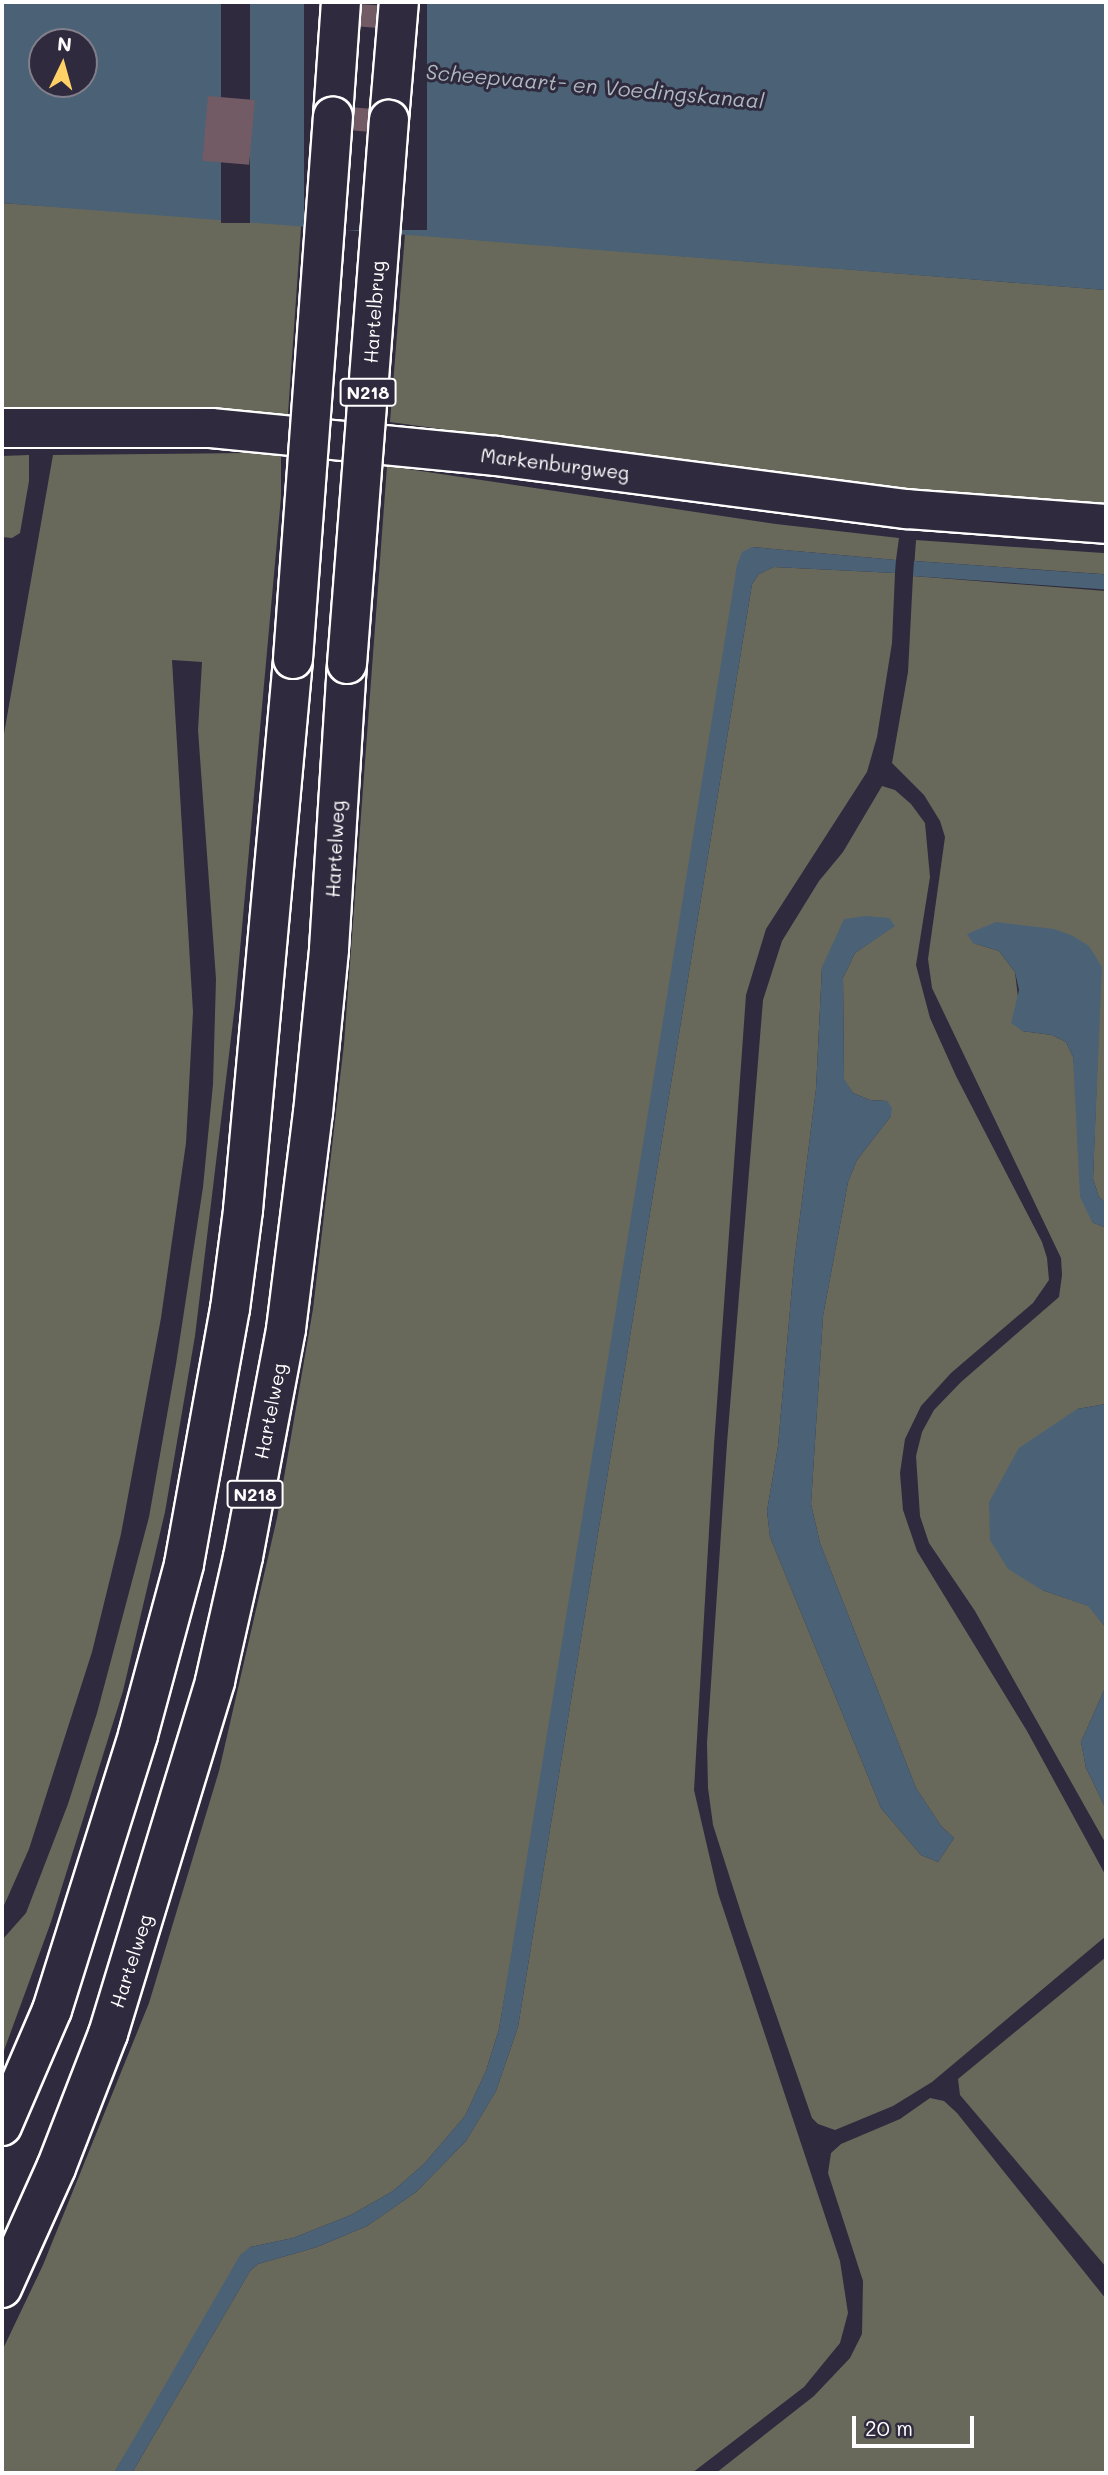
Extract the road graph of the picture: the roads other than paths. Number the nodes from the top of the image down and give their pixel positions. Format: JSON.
{"nodes":[{"id":1,"x":341,"y":2,"type":"edge"},
{"id":2,"x":399,"y":2,"type":"edge"},
{"id":3,"x":2,"y":428,"type":"edge"},
{"id":4,"x":1106,"y":524,"type":"edge"},
{"id":5,"x":347,"y":664,"type":"joint"},
{"id":6,"x":2,"y":2126,"type":"edge"},
{"id":7,"x":2,"y":2288,"type":"edge"}],
"edges":[{"from":1,"to":6,"type":"main road","number":"N218","bridge":true},
{"from":2,"to":5,"type":"main road","name":"Hartelbrug","number":"N218","bridge":true},
{"from":3,"to":4,"type":"main road","name":"Markenburgweg"},
{"from":5,"to":7,"type":"main road","name":"Hartelweg","number":"N218"}]}
